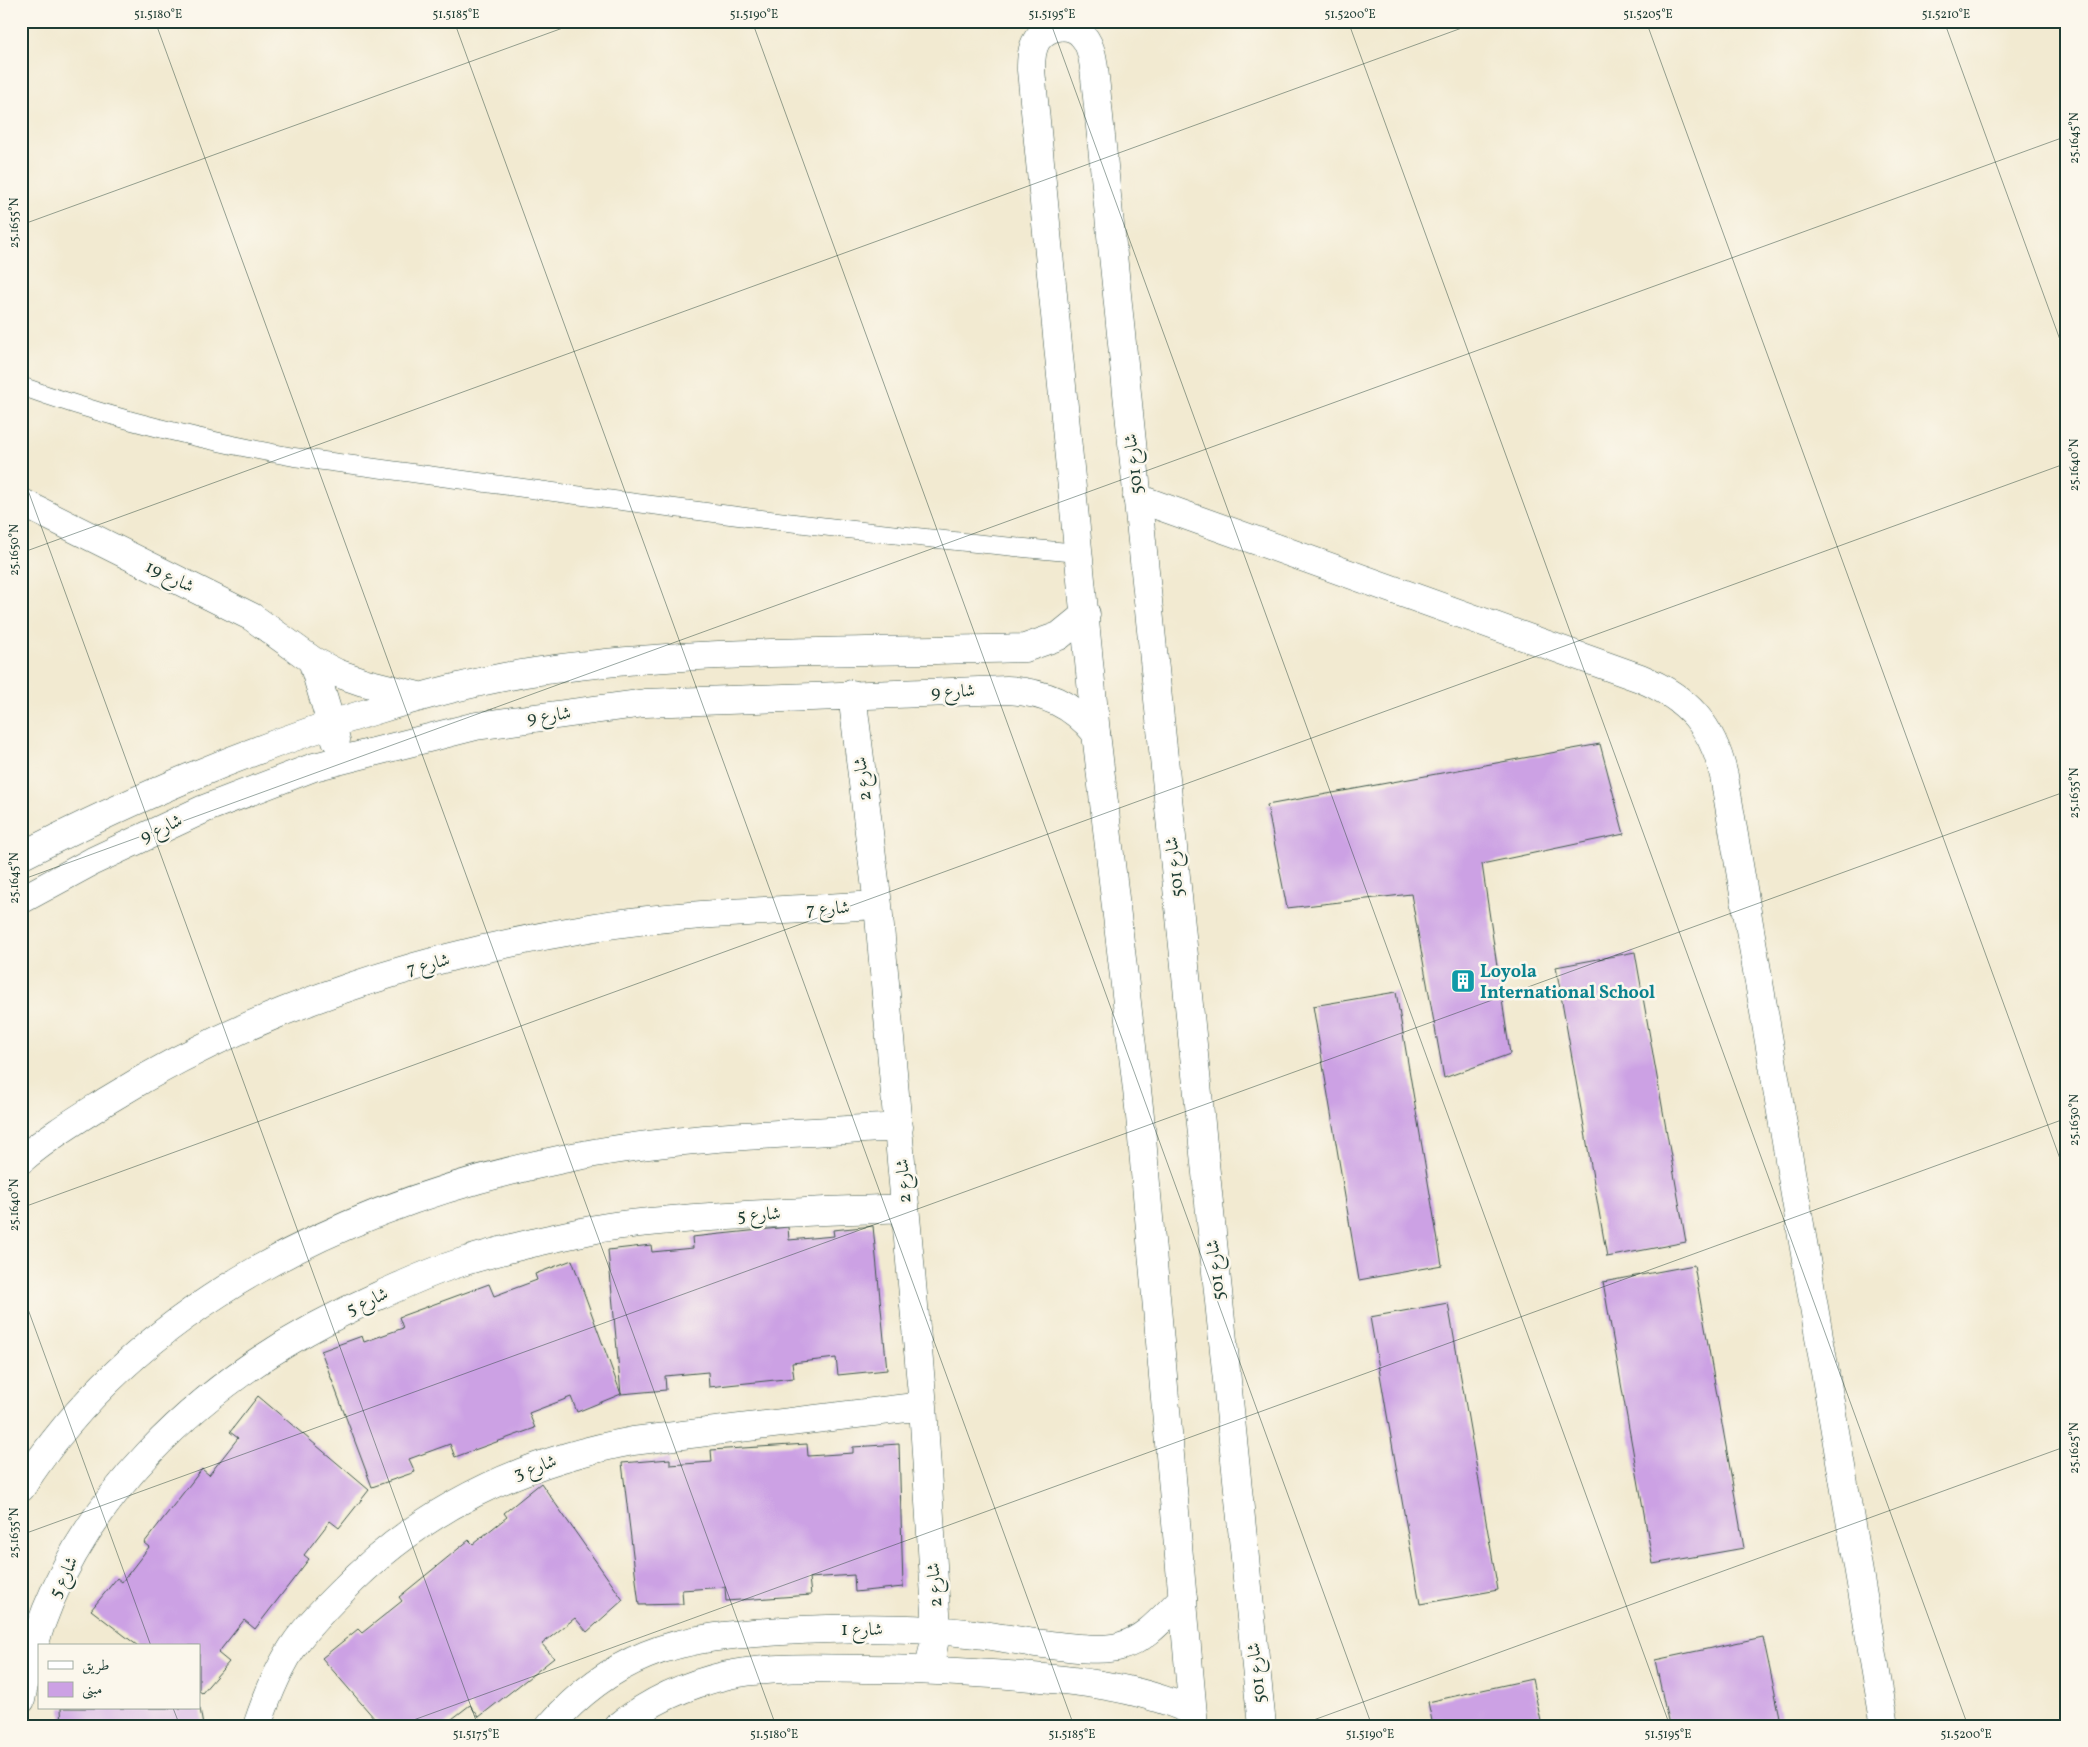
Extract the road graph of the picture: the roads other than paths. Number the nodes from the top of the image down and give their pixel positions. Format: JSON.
{"nodes":[{"id":1,"x":1060,"y":24,"type":"edge"},
{"id":2,"x":21,"y":386,"type":"edge"},
{"id":3,"x":1137,"y":498,"type":"junction"},
{"id":4,"x":21,"y":502,"type":"edge"},
{"id":5,"x":1079,"y":553,"type":"junction"},
{"id":6,"x":1086,"y":614,"type":"junction"},
{"id":7,"x":312,"y":660,"type":"junction"},
{"id":8,"x":852,"y":694,"type":"junction"},
{"id":9,"x":420,"y":696,"type":"junction"},
{"id":10,"x":331,"y":724,"type":"junction"},
{"id":11,"x":1096,"y":733,"type":"junction"},
{"id":12,"x":341,"y":760,"type":"junction"},
{"id":13,"x":21,"y":856,"type":"edge"},
{"id":14,"x":21,"y":900,"type":"edge"},
{"id":15,"x":878,"y":905,"type":"junction"},
{"id":16,"x":899,"y":1127,"type":"junction"},
{"id":17,"x":21,"y":1160,"type":"edge"},
{"id":18,"x":904,"y":1208,"type":"junction"},
{"id":19,"x":923,"y":1406,"type":"junction"},
{"id":20,"x":21,"y":1488,"type":"edge"},
{"id":21,"x":1183,"y":1598,"type":"junction"},
{"id":22,"x":937,"y":1629,"type":"junction"},
{"id":23,"x":929,"y":1669,"type":"junction"},
{"id":24,"x":21,"y":1700,"type":"edge"},
{"id":25,"x":1193,"y":1718,"type":"edge"},
{"id":26,"x":257,"y":1726,"type":"edge"},
{"id":27,"x":550,"y":1726,"type":"edge"},
{"id":28,"x":619,"y":1726,"type":"edge"},
{"id":29,"x":1262,"y":1726,"type":"edge"},
{"id":30,"x":1884,"y":1726,"type":"edge"}],
"edges":[{"from":1,"to":3,"type":"street","name":"شارع 501"},
{"from":1,"to":5,"type":"street","name":"شارع 501"},
{"from":2,"to":5,"type":"lane"},
{"from":3,"to":29,"type":"street","name":"شارع 501"},
{"from":3,"to":30,"type":"street"},
{"from":4,"to":7,"type":"street","name":"شارع 19"},
{"from":5,"to":6,"type":"street","name":"شارع 501"},
{"from":6,"to":9,"type":"street","name":"شارع 9"},
{"from":6,"to":11,"type":"street","name":"شارع 501"},
{"from":7,"to":9,"type":"street","name":"شارع 19"},
{"from":7,"to":10,"type":"street"},
{"from":8,"to":11,"type":"street","name":"شارع 9"},
{"from":8,"to":12,"type":"street","name":"شارع 9"},
{"from":8,"to":15,"type":"street","name":"شارع 2"},
{"from":9,"to":10,"type":"street","name":"شارع 9"},
{"from":10,"to":12,"type":"street"},
{"from":10,"to":13,"type":"street","name":"شارع 9"},
{"from":11,"to":21,"type":"street","name":"شارع 501"},
{"from":12,"to":14,"type":"street","name":"شارع 9"},
{"from":15,"to":16,"type":"street","name":"شارع 2"},
{"from":15,"to":17,"type":"street","name":"شارع 7"},
{"from":16,"to":18,"type":"street","name":"شارع 2"},
{"from":16,"to":20,"type":"street"},
{"from":18,"to":19,"type":"street","name":"شارع 2"},
{"from":18,"to":24,"type":"street","name":"شارع 5"},
{"from":19,"to":22,"type":"street","name":"شارع 2"},
{"from":19,"to":26,"type":"street","name":"شارع 3"},
{"from":21,"to":22,"type":"street","name":"شارع 1"},
{"from":21,"to":25,"type":"street","name":"شارع 501"},
{"from":22,"to":23,"type":"street","name":"شارع 2"},
{"from":22,"to":27,"type":"street","name":"شارع 1"},
{"from":23,"to":25,"type":"street"},
{"from":23,"to":28,"type":"street"}]}
